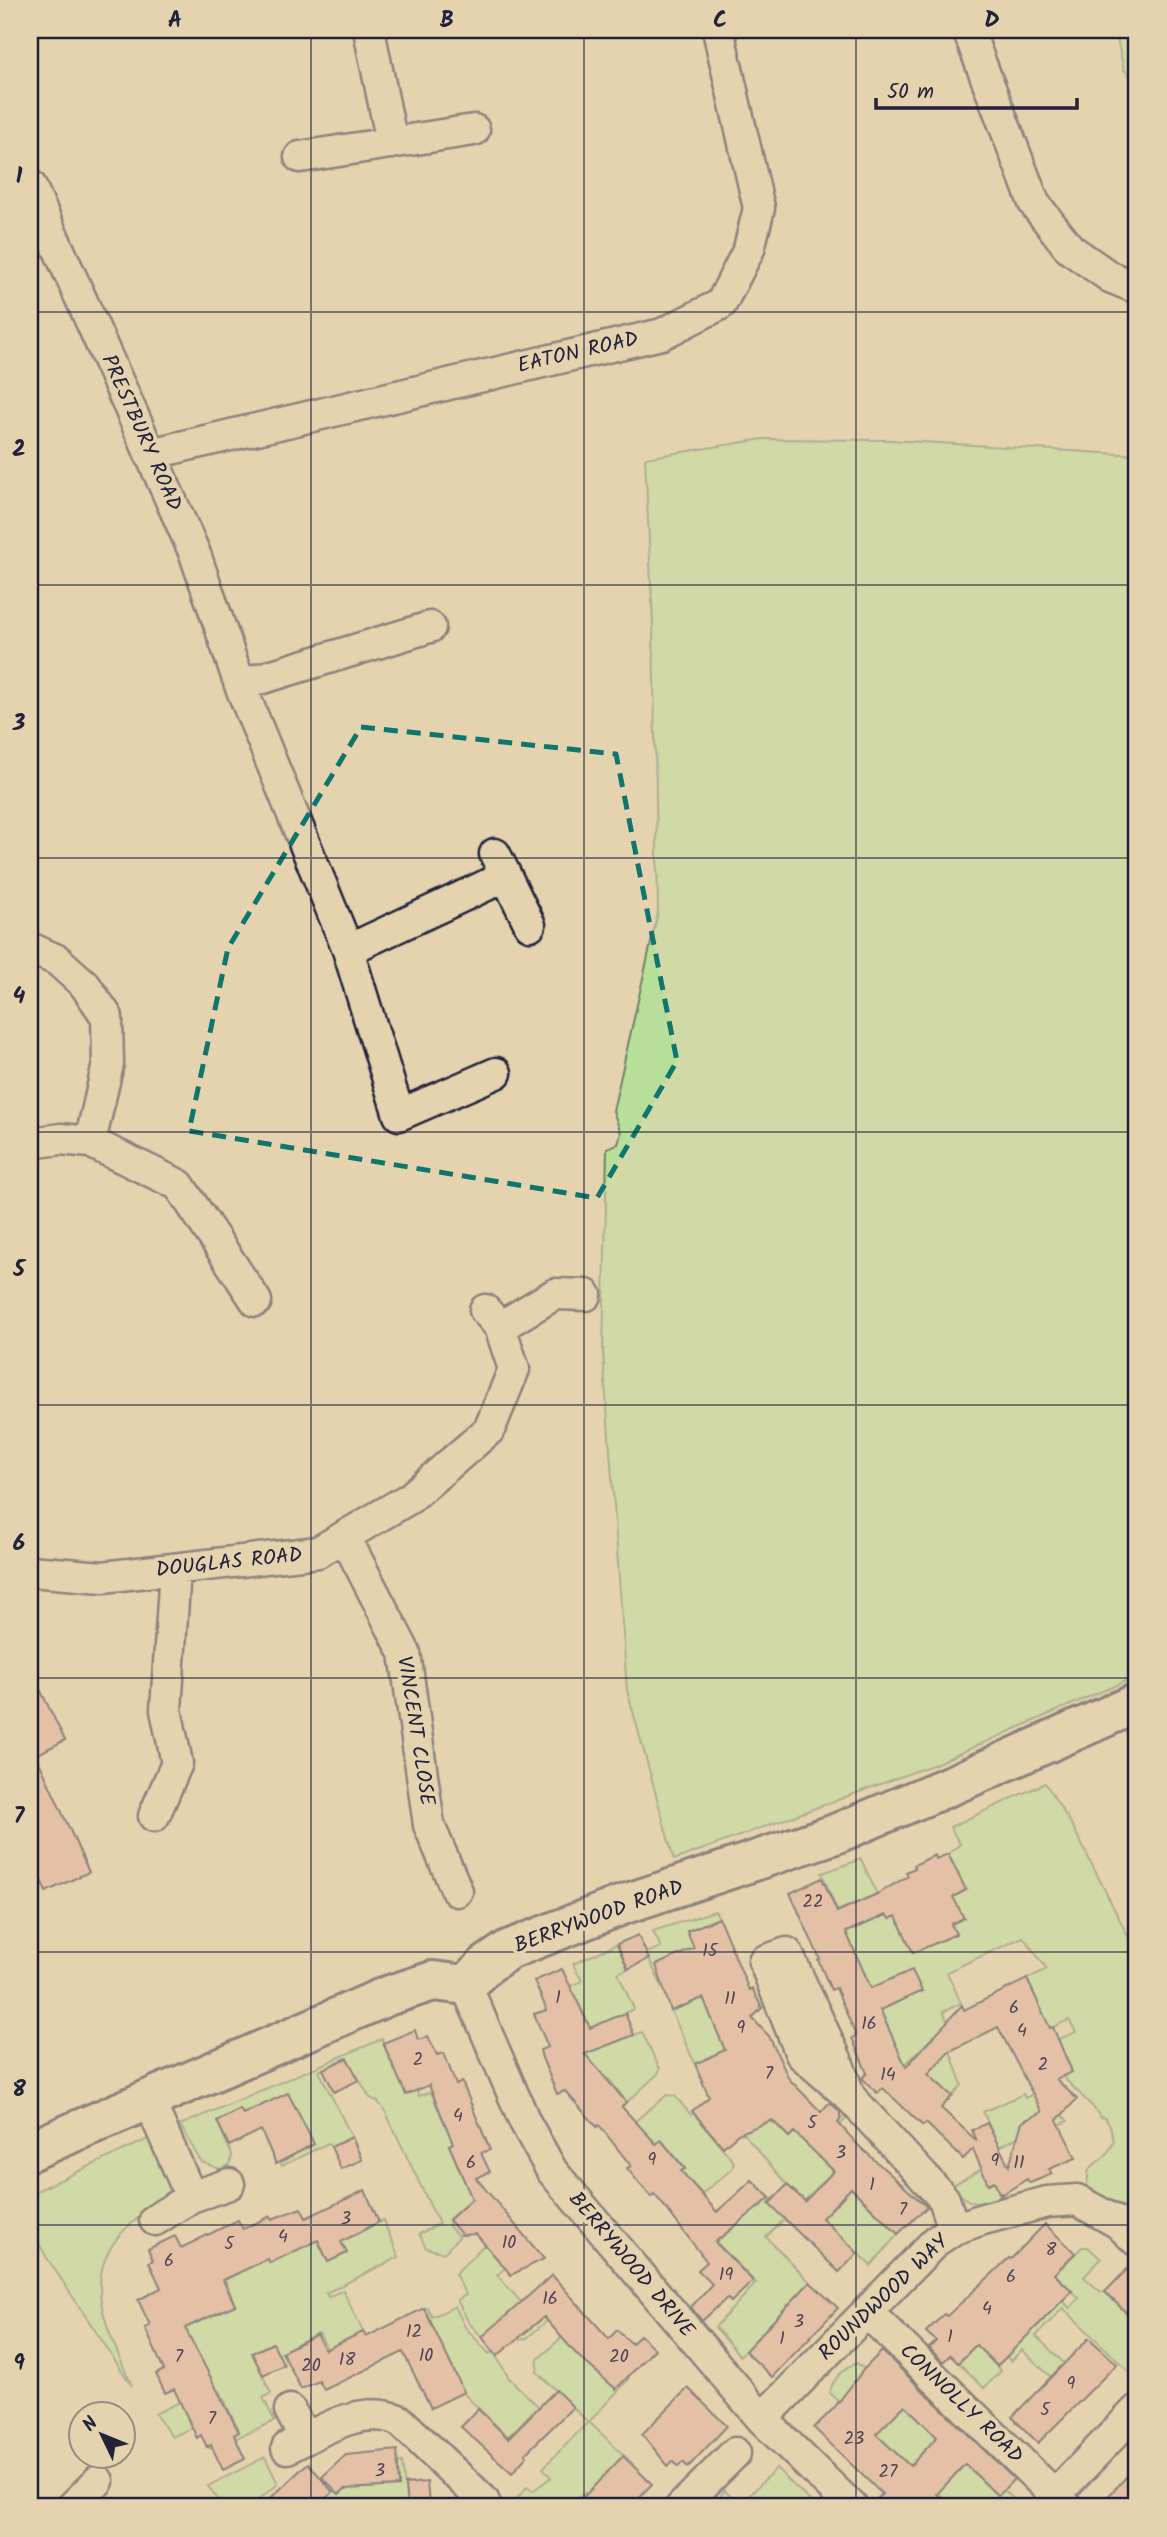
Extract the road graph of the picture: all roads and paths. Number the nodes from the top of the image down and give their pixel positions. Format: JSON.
{"nodes":[{"id":1,"x":369,"y":30,"type":"edge"},
{"id":2,"x":718,"y":30,"type":"edge"},
{"id":3,"x":968,"y":30,"type":"edge"},
{"id":4,"x":474,"y":130,"type":"dead end"},
{"id":5,"x":391,"y":144,"type":"junction"},
{"id":6,"x":300,"y":157,"type":"dead end"},
{"id":7,"x":30,"y":185,"type":"edge"},
{"id":8,"x":1137,"y":288,"type":"edge"},
{"id":9,"x":150,"y":454,"type":"junction"},
{"id":10,"x":430,"y":627,"type":"dead end"},
{"id":11,"x":240,"y":685,"type":"junction"},
{"id":12,"x":530,"y":925,"type":"dead end"},
{"id":13,"x":30,"y":948,"type":"edge"},
{"id":14,"x":348,"y":950,"type":"junction"},
{"id":15,"x":496,"y":1073,"type":"dead end"},
{"id":16,"x":90,"y":1142,"type":"junction"},
{"id":17,"x":30,"y":1143,"type":"edge"},
{"id":18,"x":586,"y":1295,"type":"dead end"},
{"id":19,"x":256,"y":1301,"type":"dead end"},
{"id":20,"x":345,"y":1537,"type":"junction"},
{"id":21,"x":175,"y":1569,"type":"junction"},
{"id":22,"x":30,"y":1571,"type":"edge"},
{"id":23,"x":1137,"y":1703,"type":"edge"},
{"id":24,"x":155,"y":1816,"type":"dead end"},
{"id":25,"x":457,"y":1891,"type":"dead end"},
{"id":26,"x":466,"y":1985,"type":"junction"},
{"id":27,"x":850,"y":2097,"type":"dead end"},
{"id":28,"x":148,"y":2098,"type":"junction"},
{"id":29,"x":30,"y":2151,"type":"edge"},
{"id":30,"x":229,"y":2184,"type":"dead end"},
{"id":31,"x":191,"y":2197,"type":"junction"},
{"id":32,"x":155,"y":2220,"type":"dead end"},
{"id":33,"x":954,"y":2229,"type":"junction"},
{"id":34,"x":1137,"y":2241,"type":"edge"},
{"id":35,"x":867,"y":2312,"type":"junction"},
{"id":36,"x":290,"y":2410,"type":"dead end"},
{"id":37,"x":1137,"y":2410,"type":"edge"},
{"id":38,"x":761,"y":2419,"type":"junction"},
{"id":39,"x":735,"y":2453,"type":"dead end"},
{"id":40,"x":98,"y":2481,"type":"dead end"},
{"id":41,"x":1061,"y":2501,"type":"edge"},
{"id":42,"x":687,"y":2505,"type":"edge"},
{"id":43,"x":72,"y":2507,"type":"edge"},
{"id":44,"x":486,"y":2507,"type":"edge"},
{"id":45,"x":852,"y":2507,"type":"edge"}],
"edges":[{"from":1,"to":5,"type":"street"},
{"from":2,"to":9,"type":"street","name":"EATON ROAD"},
{"from":3,"to":8,"type":"street"},
{"from":4,"to":5,"type":"street"},
{"from":5,"to":6,"type":"street"},
{"from":7,"to":9,"type":"street","name":"PRESTBURY ROAD"},
{"from":9,"to":11,"type":"street","name":"PRESTBURY ROAD"},
{"from":10,"to":11,"type":"street"},
{"from":11,"to":14,"type":"street","name":"PRESTBURY ROAD"},
{"from":12,"to":14,"type":"street"},
{"from":13,"to":16,"type":"street"},
{"from":14,"to":15,"type":"street","name":"PRESTBURY ROAD"},
{"from":16,"to":17,"type":"street"},
{"from":16,"to":19,"type":"street"},
{"from":18,"to":20,"type":"street","name":"DOUGLAS ROAD"},
{"from":20,"to":21,"type":"street","name":"DOUGLAS ROAD"},
{"from":20,"to":25,"type":"street","name":"VINCENT CLOSE"},
{"from":21,"to":22,"type":"street","name":"DOUGLAS ROAD"},
{"from":21,"to":24,"type":"street"},
{"from":23,"to":26,"type":"street","name":"BERRYWOOD ROAD"},
{"from":26,"to":28,"type":"street"},
{"from":26,"to":38,"type":"street","name":"BERRYWOOD DRIVE"},
{"from":27,"to":33,"type":"street"},
{"from":28,"to":29,"type":"street"},
{"from":28,"to":31,"type":"street"},
{"from":30,"to":31,"type":"street"},
{"from":31,"to":32,"type":"street"},
{"from":33,"to":34,"type":"street","name":"ROUNDWOOD WAY"},
{"from":33,"to":35,"type":"street","name":"ROUNDWOOD WAY"},
{"from":35,"to":38,"type":"street","name":"ROUNDWOOD WAY"},
{"from":35,"to":41,"type":"street","name":"CONNOLLY ROAD"},
{"from":36,"to":44,"type":"street"},
{"from":37,"to":41,"type":"street","name":"CONNOLLY ROAD"},
{"from":38,"to":45,"type":"street","name":"BERRYWOOD DRIVE"},
{"from":39,"to":42,"type":"street"},
{"from":40,"to":43,"type":"street"}]}
